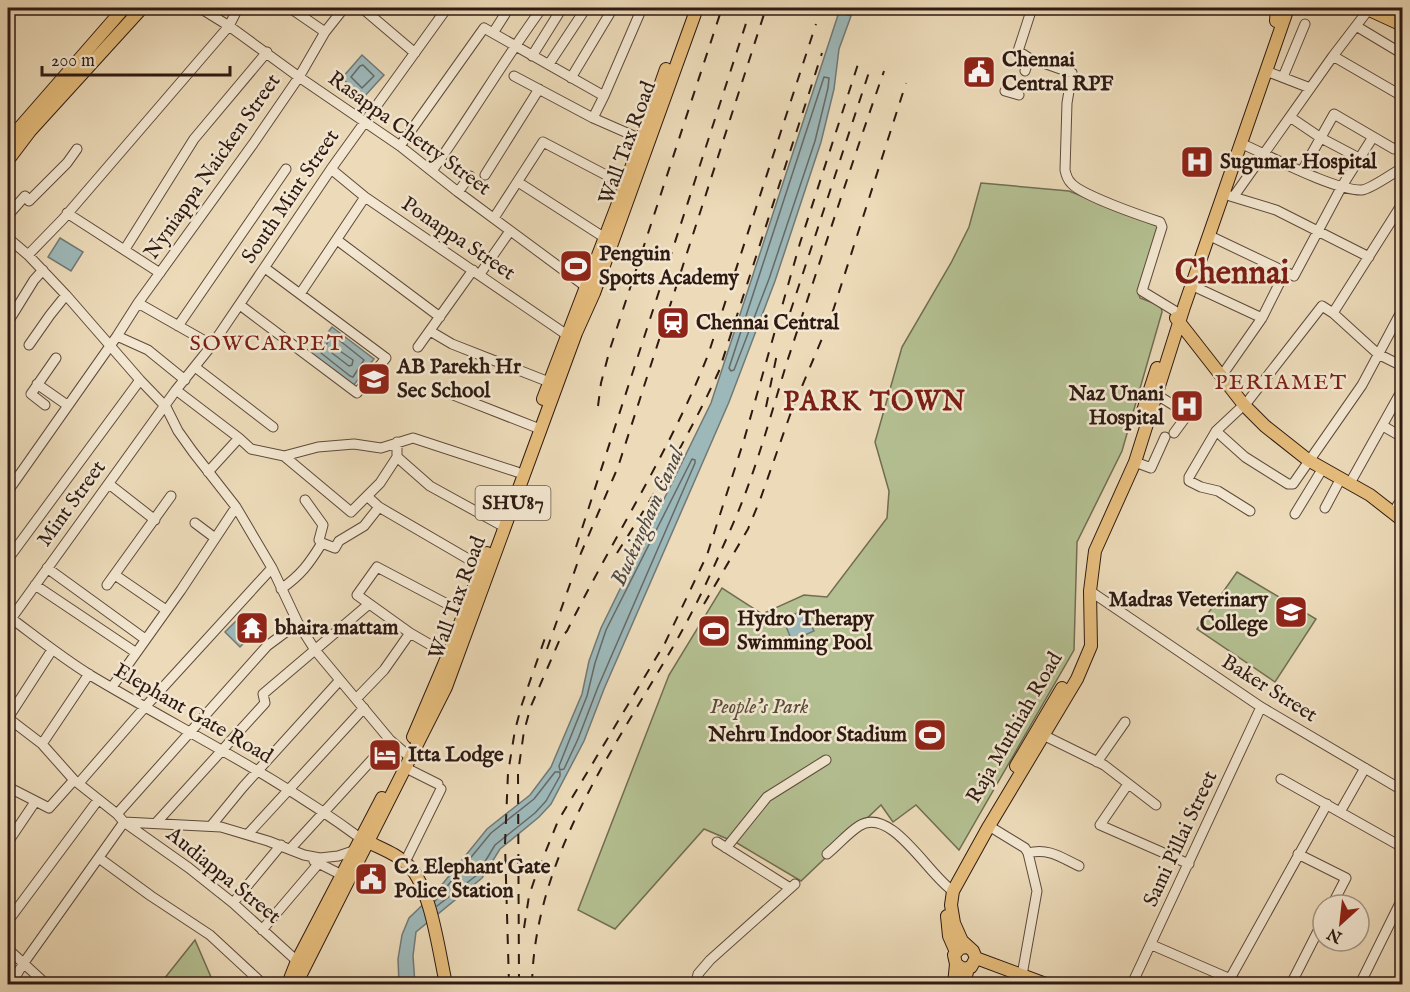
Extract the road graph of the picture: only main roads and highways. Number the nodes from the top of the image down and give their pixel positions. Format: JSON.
{"nodes":[{"id":1,"x":124,"y":8,"type":"edge"},
{"id":2,"x":142,"y":8,"type":"edge"},
{"id":3,"x":688,"y":8,"type":"edge"},
{"id":4,"x":697,"y":8,"type":"edge"},
{"id":5,"x":1279,"y":8,"type":"edge"},
{"id":6,"x":1288,"y":8,"type":"edge"},
{"id":7,"x":1371,"y":8,"type":"edge"},
{"id":8,"x":1402,"y":18,"type":"edge"},
{"id":9,"x":1402,"y":25,"type":"edge"},
{"id":10,"x":8,"y":141,"type":"edge"},
{"id":11,"x":8,"y":160,"type":"edge"},
{"id":12,"x":590,"y":290,"type":"junction"},
{"id":13,"x":1177,"y":317,"type":"junction"},
{"id":14,"x":1246,"y":403,"type":"junction"},
{"id":15,"x":537,"y":428,"type":"junction"},
{"id":16,"x":1310,"y":457,"type":"junction"},
{"id":17,"x":1348,"y":480,"type":"junction"},
{"id":18,"x":1401,"y":506,"type":"edge"},
{"id":19,"x":1402,"y":520,"type":"edge"},
{"id":20,"x":1091,"y":550,"type":"junction"},
{"id":21,"x":1039,"y":733,"type":"junction"},
{"id":22,"x":407,"y":760,"type":"junction"},
{"id":23,"x":368,"y":842,"type":"junction"},
{"id":24,"x":951,"y":889,"type":"junction"},
{"id":25,"x":420,"y":893,"type":"junction"},
{"id":26,"x":430,"y":927,"type":"junction"},
{"id":27,"x":962,"y":958,"type":"junction"},
{"id":28,"x":288,"y":984,"type":"edge"},
{"id":29,"x":296,"y":984,"type":"edge"},
{"id":30,"x":438,"y":984,"type":"edge"},
{"id":31,"x":446,"y":984,"type":"edge"},
{"id":32,"x":954,"y":984,"type":"edge"},
{"id":33,"x":964,"y":984,"type":"edge"},
{"id":34,"x":1046,"y":984,"type":"edge"}],
"edges":[{"from":1,"to":10,"type":"main road"},
{"from":2,"to":11,"type":"main road"},
{"from":3,"to":12,"type":"main road","name":"Wall Tax Road","number":"SHU87"},
{"from":4,"to":12,"type":"main road","name":"Wall Tax Road","number":"SHU87"},
{"from":5,"to":13,"type":"main road","name":"Raja Muthiah Road"},
{"from":6,"to":13,"type":"main road","name":"Raja Muthiah Road"},
{"from":7,"to":8,"type":"main road"},
{"from":7,"to":9,"type":"main road"},
{"from":12,"to":15,"type":"main road","name":"Wall Tax Road","number":"SHU87"},
{"from":12,"to":15,"type":"main road","name":"Wall Tax Road","number":"SHU87"},
{"from":13,"to":14,"type":"main road"},
{"from":13,"to":14,"type":"main road"},
{"from":13,"to":20,"type":"main road","name":"Raja Muthiah Road"},
{"from":13,"to":20,"type":"main road","name":"Raja Muthiah Road"},
{"from":14,"to":16,"type":"main road"},
{"from":15,"to":22,"type":"main road","name":"Wall Tax Road","number":"SHU87"},
{"from":15,"to":22,"type":"main road","name":"Wall Tax Road","number":"SHU87"},
{"from":16,"to":17,"type":"main road"},
{"from":16,"to":17,"type":"main road"},
{"from":17,"to":18,"type":"main road"},
{"from":17,"to":19,"type":"main road"},
{"from":20,"to":21,"type":"main road","name":"Raja Muthiah Road"},
{"from":20,"to":21,"type":"main road","name":"Raja Muthiah Road"},
{"from":21,"to":24,"type":"main road","name":"Raja Muthiah Road"},
{"from":21,"to":24,"type":"main road","name":"Raja Muthiah Road"},
{"from":22,"to":23,"type":"main road","name":"Wall Tax Road","number":"SHU87"},
{"from":23,"to":25,"type":"main road"},
{"from":23,"to":25,"type":"main road"},
{"from":23,"to":28,"type":"main road","name":"Wall Tax Road","number":"SHU87"},
{"from":23,"to":29,"type":"main road","name":"Wall Tax Road","number":"SHU87"},
{"from":24,"to":27,"type":"main road","name":"Raja Muthiah Road"},
{"from":25,"to":26,"type":"main road"},
{"from":26,"to":30,"type":"main road"},
{"from":26,"to":31,"type":"main road"},
{"from":27,"to":32,"type":"main road"},
{"from":27,"to":33,"type":"main road"},
{"from":27,"to":34,"type":"main road","name":"Raja Muthiah Road"}]}
